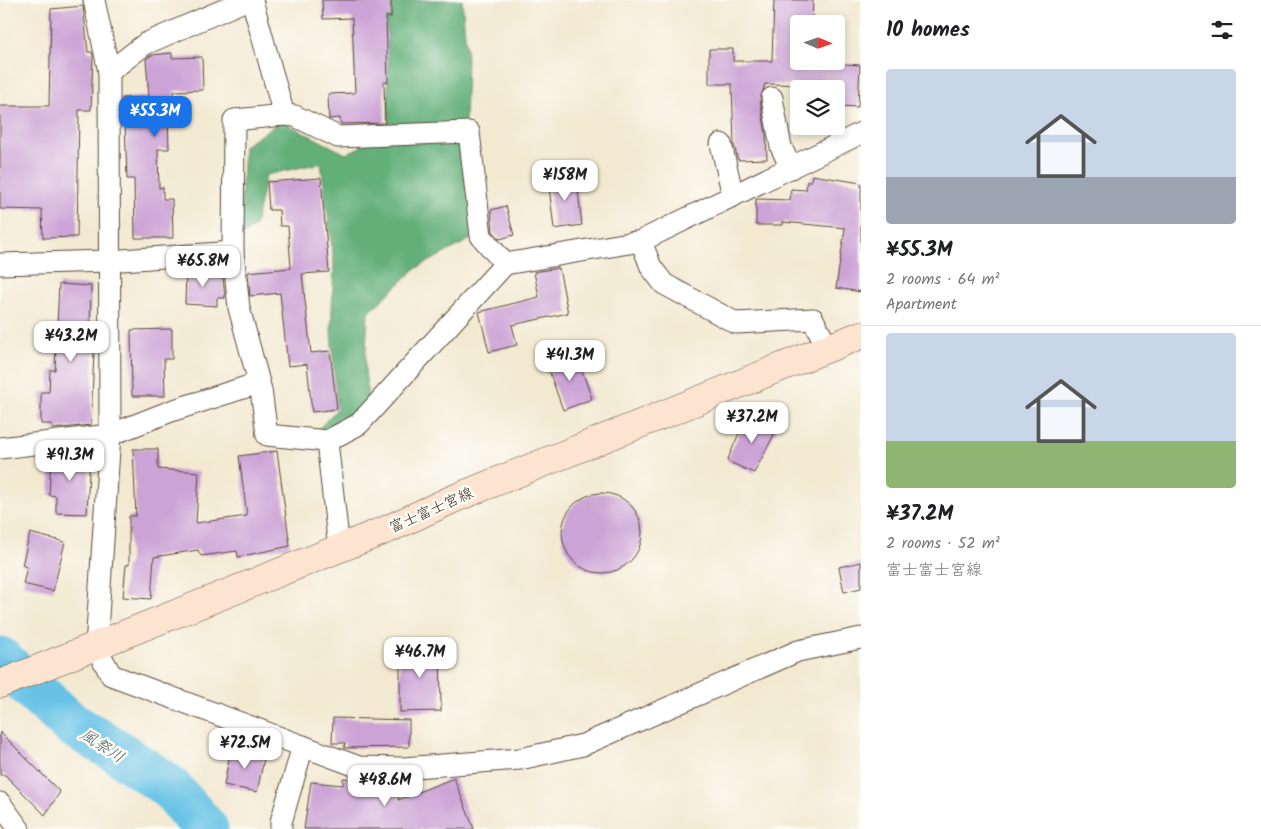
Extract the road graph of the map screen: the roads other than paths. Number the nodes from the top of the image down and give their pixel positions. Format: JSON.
{"nodes":[{"id":1,"x":94,"y":0,"type":"edge"},
{"id":2,"x":246,"y":0,"type":"edge"},
{"id":3,"x":252,"y":0,"type":"edge"},
{"id":4,"x":109,"y":72,"type":"junction"},
{"id":5,"x":772,"y":98,"type":"dead end"},
{"id":6,"x":284,"y":114,"type":"junction"},
{"id":7,"x":861,"y":133,"type":"edge"},
{"id":8,"x":721,"y":144,"type":"dead end"},
{"id":9,"x":791,"y":168,"type":"junction"},
{"id":10,"x":733,"y":196,"type":"junction"},
{"id":11,"x":641,"y":241,"type":"junction"},
{"id":12,"x":233,"y":252,"type":"junction"},
{"id":13,"x":108,"y":261,"type":"junction"},
{"id":14,"x":0,"y":264,"type":"edge"},
{"id":15,"x":505,"y":264,"type":"junction"},
{"id":16,"x":861,"y":335,"type":"edge"},
{"id":17,"x":828,"y":349,"type":"junction"},
{"id":18,"x":259,"y":383,"type":"junction"},
{"id":19,"x":110,"y":435,"type":"junction"},
{"id":20,"x":327,"y":442,"type":"junction"},
{"id":21,"x":0,"y":448,"type":"edge"},
{"id":22,"x":339,"y":549,"type":"junction"},
{"id":23,"x":861,"y":638,"type":"edge"},
{"id":24,"x":96,"y":647,"type":"junction"},
{"id":25,"x":0,"y":684,"type":"edge"},
{"id":26,"x":303,"y":746,"type":"junction"},
{"id":27,"x":0,"y":803,"type":"edge"},
{"id":28,"x":19,"y":829,"type":"edge"},
{"id":29,"x":281,"y":829,"type":"edge"}],
"edges":[{"from":1,"to":4,"type":"street"},
{"from":2,"to":4,"type":"street"},
{"from":3,"to":6,"type":"street"},
{"from":4,"to":13,"type":"street"},
{"from":5,"to":9,"type":"street"},
{"from":6,"to":12,"type":"street"},
{"from":6,"to":15,"type":"street"},
{"from":7,"to":9,"type":"street"},
{"from":8,"to":10,"type":"street"},
{"from":9,"to":10,"type":"street"},
{"from":10,"to":11,"type":"street"},
{"from":11,"to":15,"type":"street"},
{"from":11,"to":17,"type":"street"},
{"from":12,"to":13,"type":"street"},
{"from":12,"to":18,"type":"street"},
{"from":13,"to":14,"type":"street"},
{"from":13,"to":19,"type":"street"},
{"from":15,"to":20,"type":"street"},
{"from":16,"to":17,"type":"main road","name":"富士富士宮線"},
{"from":17,"to":22,"type":"main road","name":"富士富士宮線"},
{"from":18,"to":19,"type":"street"},
{"from":18,"to":20,"type":"street"},
{"from":19,"to":21,"type":"street"},
{"from":19,"to":24,"type":"street"},
{"from":20,"to":22,"type":"street"},
{"from":22,"to":24,"type":"main road","name":"富士富士宮線"},
{"from":23,"to":26,"type":"street"},
{"from":24,"to":25,"type":"main road","name":"富士富士宮線"},
{"from":24,"to":26,"type":"street"},
{"from":26,"to":29,"type":"street"},
{"from":27,"to":28,"type":"street"}]}
